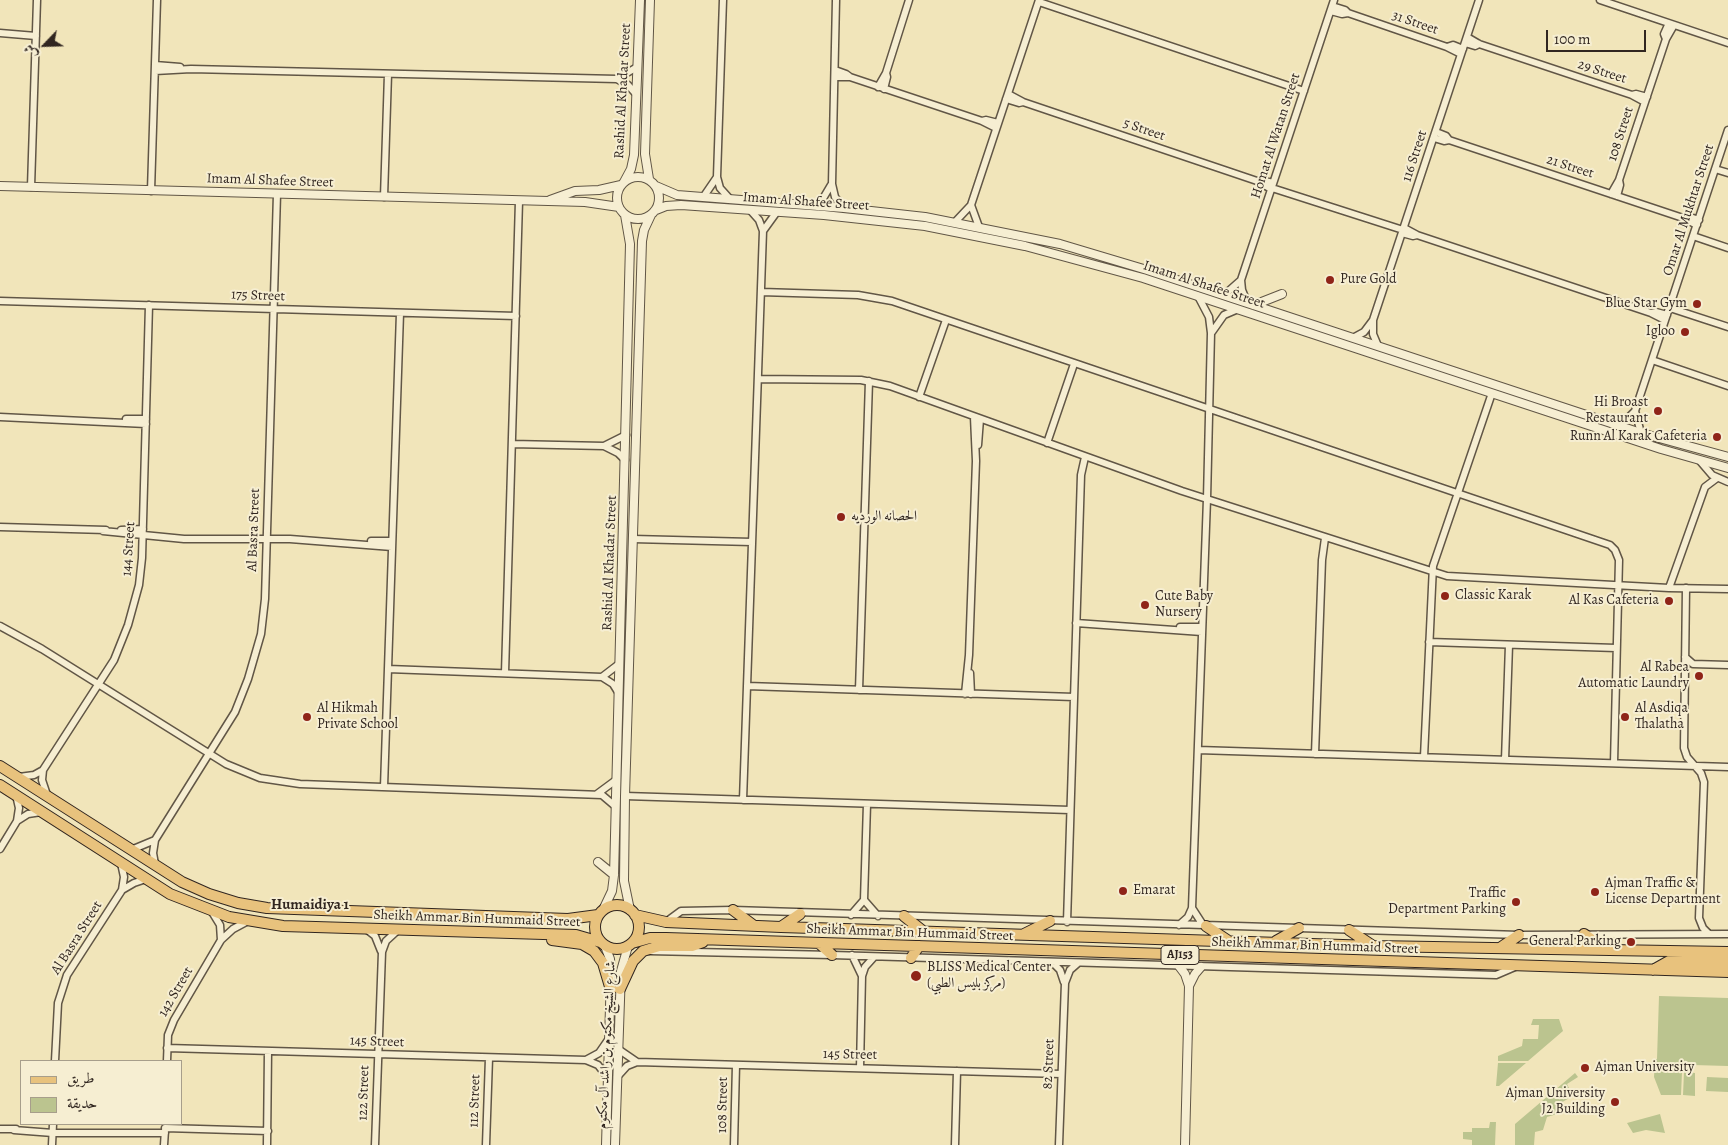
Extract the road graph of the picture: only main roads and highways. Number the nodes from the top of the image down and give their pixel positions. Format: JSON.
{"nodes":[{"id":1,"x":0,"y":766,"type":"edge"},
{"id":2,"x":0,"y":784,"type":"edge"},
{"id":3,"x":733,"y":910,"type":"road end"},
{"id":4,"x":601,"y":912,"type":"junction"},
{"id":5,"x":632,"y":912,"type":"junction"},
{"id":6,"x":800,"y":914,"type":"road end"},
{"id":7,"x":904,"y":916,"type":"road end"},
{"id":8,"x":1050,"y":921,"type":"road end"},
{"id":9,"x":754,"y":926,"type":"junction"},
{"id":10,"x":1205,"y":926,"type":"road end"},
{"id":11,"x":781,"y":927,"type":"junction"},
{"id":12,"x":1299,"y":928,"type":"road end"},
{"id":13,"x":1349,"y":930,"type":"road end"},
{"id":14,"x":924,"y":932,"type":"junction"},
{"id":15,"x":1584,"y":934,"type":"road end"},
{"id":16,"x":529,"y":935,"type":"junction"},
{"id":17,"x":1022,"y":935,"type":"junction"},
{"id":18,"x":1519,"y":935,"type":"road end"},
{"id":19,"x":707,"y":939,"type":"junction"},
{"id":20,"x":1227,"y":941,"type":"junction"},
{"id":21,"x":1274,"y":942,"type":"junction"},
{"id":22,"x":602,"y":944,"type":"junction"},
{"id":23,"x":820,"y":944,"type":"junction"},
{"id":24,"x":630,"y":945,"type":"junction"},
{"id":25,"x":919,"y":946,"type":"junction"},
{"id":26,"x":1374,"y":946,"type":"junction"},
{"id":27,"x":1500,"y":948,"type":"junction"},
{"id":28,"x":1604,"y":948,"type":"junction"},
{"id":29,"x":1728,"y":952,"type":"edge"},
{"id":30,"x":1138,"y":954,"type":"junction"},
{"id":31,"x":832,"y":955,"type":"road end"},
{"id":32,"x":911,"y":958,"type":"road end"},
{"id":33,"x":1728,"y":962,"type":"edge"},
{"id":34,"x":1143,"y":965,"type":"road end"},
{"id":35,"x":1653,"y":970,"type":"junction"},
{"id":36,"x":1728,"y":972,"type":"edge"}],
"edges":[{"from":1,"to":4,"type":"main road","name":"Sheikh Ammar Bin Hummaid Street"},
{"from":2,"to":16,"type":"main road","name":"Sheikh Ammar Bin Hummaid Street"},
{"from":3,"to":9,"type":"main road"},
{"from":4,"to":5,"type":"main road"},
{"from":4,"to":22,"type":"main road"},
{"from":5,"to":9,"type":"main road","name":"Sheikh Ammar Bin Hummaid Street","number":"AJ153"},
{"from":5,"to":24,"type":"main road"},
{"from":6,"to":11,"type":"main road"},
{"from":7,"to":14,"type":"main road"},
{"from":8,"to":17,"type":"main road"},
{"from":9,"to":11,"type":"main road","name":"Sheikh Ammar Bin Hummaid Street","number":"AJ153"},
{"from":10,"to":20,"type":"main road"},
{"from":11,"to":14,"type":"main road","name":"Sheikh Ammar Bin Hummaid Street","number":"AJ153"},
{"from":12,"to":21,"type":"main road"},
{"from":13,"to":26,"type":"main road"},
{"from":14,"to":17,"type":"main road","name":"Sheikh Ammar Bin Hummaid Street","number":"AJ153"},
{"from":15,"to":28,"type":"main road"},
{"from":16,"to":19,"type":"main road"},
{"from":16,"to":22,"type":"main road","name":"Sheikh Ammar Bin Hummaid Street"},
{"from":17,"to":20,"type":"main road","name":"Sheikh Ammar Bin Hummaid Street","number":"AJ153"},
{"from":18,"to":27,"type":"main road"},
{"from":19,"to":23,"type":"main road","name":"Sheikh Ammar Bin Hummaid Street","number":"AJ153"},
{"from":19,"to":24,"type":"main road","name":"Sheikh Ammar Bin Hummaid Street","number":"AJ153"},
{"from":20,"to":21,"type":"main road","name":"Sheikh Ammar Bin Hummaid Street","number":"AJ153"},
{"from":21,"to":26,"type":"main road","name":"Sheikh Ammar Bin Hummaid Street","number":"AJ153"},
{"from":22,"to":24,"type":"main road"},
{"from":23,"to":25,"type":"main road","name":"Sheikh Ammar Bin Hummaid Street","number":"AJ153"},
{"from":23,"to":31,"type":"main road"},
{"from":25,"to":30,"type":"main road","name":"Sheikh Ammar Bin Hummaid Street","number":"AJ153"},
{"from":25,"to":32,"type":"main road"},
{"from":26,"to":27,"type":"main road","name":"Sheikh Ammar Bin Hummaid Street","number":"AJ153"},
{"from":27,"to":28,"type":"main road","name":"Sheikh Ammar Bin Hummaid Street","number":"AJ153"},
{"from":28,"to":29,"type":"main road","name":"Sheikh Ammar Bin Hummaid Street","number":"AJ153"},
{"from":30,"to":34,"type":"main road"},
{"from":30,"to":35,"type":"main road","name":"Sheikh Ammar Bin Hummaid Street","number":"AJ153"},
{"from":33,"to":35,"type":"main road"},
{"from":35,"to":36,"type":"main road","name":"Sheikh Ammar Bin Hummaid Street","number":"AJ153"}]}
